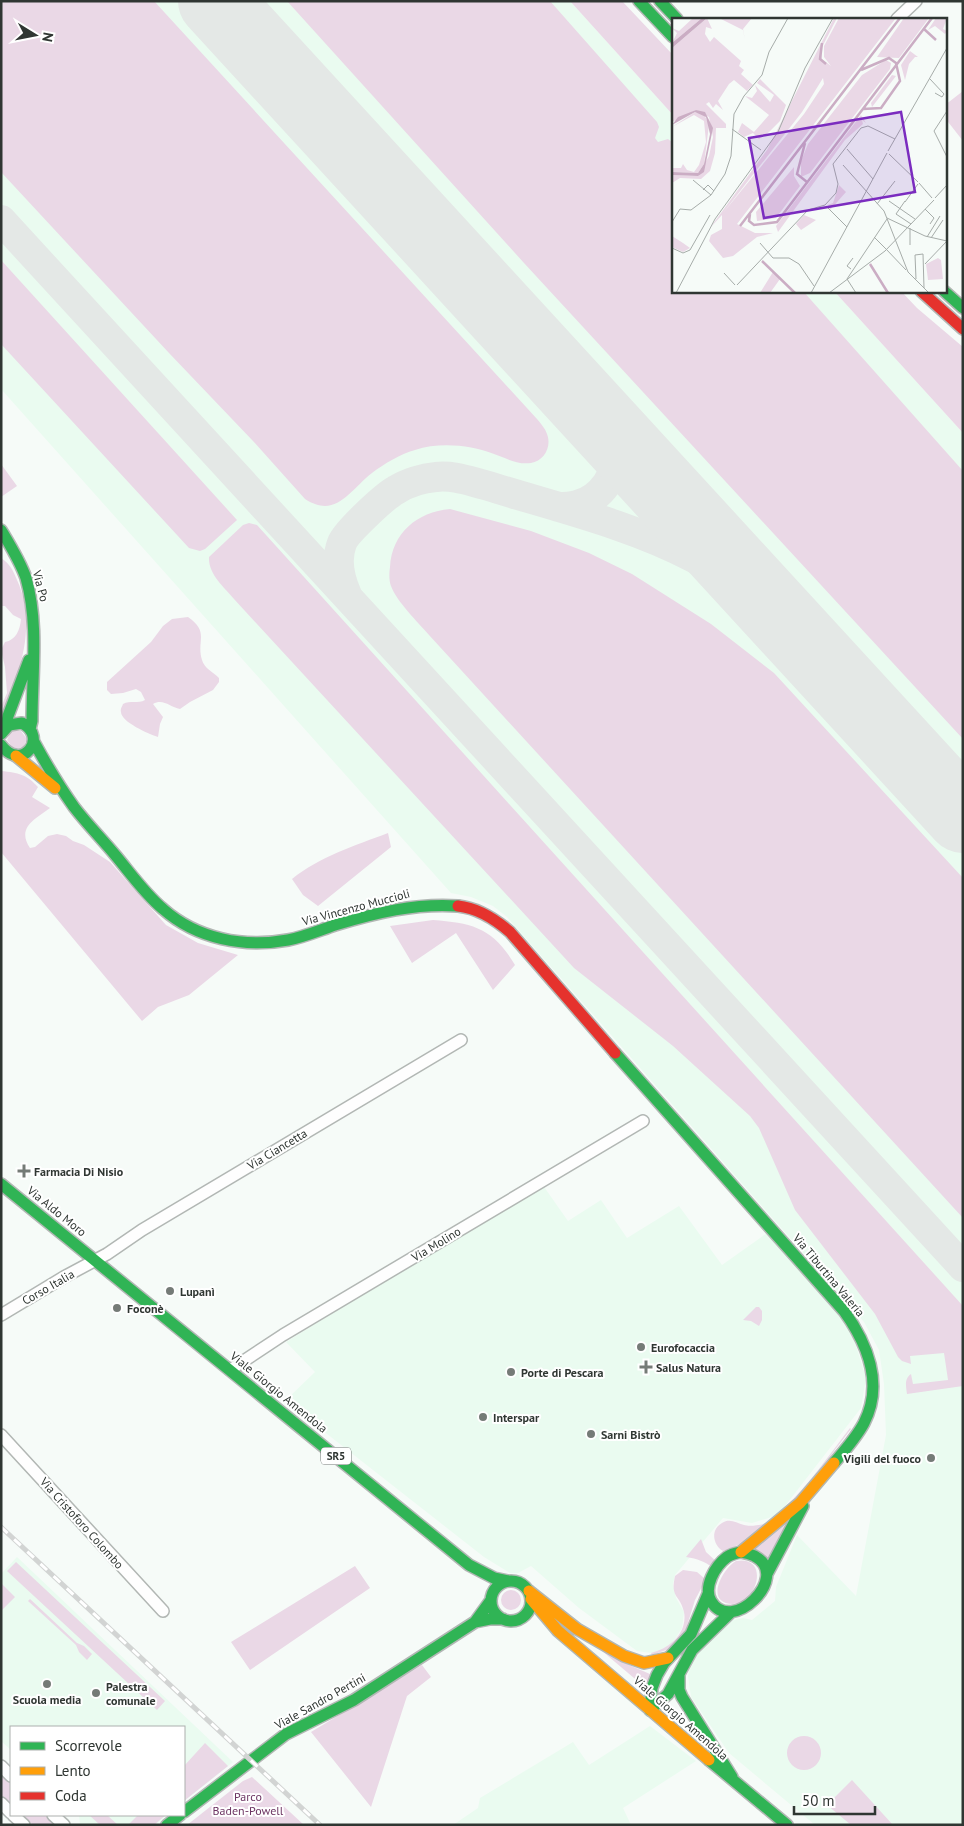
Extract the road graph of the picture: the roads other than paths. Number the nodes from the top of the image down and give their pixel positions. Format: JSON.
{"nodes":[{"id":1,"x":639,"y":1,"type":"edge"},
{"id":2,"x":660,"y":1,"type":"edge"},
{"id":3,"x":916,"y":1,"type":"edge"},
{"id":4,"x":676,"y":18,"type":"edge"},
{"id":5,"x":898,"y":18,"type":"edge"},
{"id":6,"x":672,"y":36,"type":"edge"},
{"id":7,"x":921,"y":292,"type":"edge"},
{"id":8,"x":945,"y":292,"type":"edge"},
{"id":9,"x":963,"y":308,"type":"edge"},
{"id":10,"x":963,"y":329,"type":"edge"},
{"id":11,"x":1,"y":530,"type":"edge"},
{"id":12,"x":32,"y":654,"type":"junction"},
{"id":13,"x":30,"y":729,"type":"junction"},
{"id":14,"x":4,"y":730,"type":"edge"},
{"id":15,"x":34,"y":742,"type":"junction"},
{"id":16,"x":1,"y":745,"type":"edge"},
{"id":17,"x":10,"y":757,"type":"edge"},
{"id":18,"x":70,"y":802,"type":"junction"},
{"id":19,"x":461,"y":1040,"type":"dead end"},
{"id":20,"x":643,"y":1121,"type":"dead end"},
{"id":21,"x":674,"y":1121,"type":"joint"},
{"id":22,"x":1,"y":1184,"type":"edge"},
{"id":23,"x":95,"y":1260,"type":"junction"},
{"id":24,"x":1,"y":1315,"type":"edge"},
{"id":25,"x":230,"y":1370,"type":"junction"},
{"id":26,"x":1,"y":1435,"type":"edge"},
{"id":27,"x":809,"y":1495,"type":"junction"},
{"id":28,"x":741,"y":1552,"type":"junction"},
{"id":29,"x":468,"y":1565,"type":"junction"},
{"id":30,"x":767,"y":1574,"type":"junction"},
{"id":31,"x":508,"y":1581,"type":"junction"},
{"id":32,"x":708,"y":1594,"type":"junction"},
{"id":33,"x":530,"y":1595,"type":"junction"},
{"id":34,"x":492,"y":1598,"type":"junction"},
{"id":35,"x":163,"y":1611,"type":"dead end"},
{"id":36,"x":731,"y":1612,"type":"junction"},
{"id":37,"x":503,"y":1619,"type":"junction"},
{"id":38,"x":531,"y":1621,"type":"junction"},
{"id":39,"x":475,"y":1622,"type":"junction"},
{"id":40,"x":558,"y":1631,"type":"junction"},
{"id":41,"x":668,"y":1658,"type":"junction"},
{"id":42,"x":679,"y":1673,"type":"junction"},
{"id":43,"x":650,"y":1710,"type":"junction"},
{"id":44,"x":1,"y":1766,"type":"edge"},
{"id":45,"x":10,"y":1775,"type":"edge"},
{"id":46,"x":736,"y":1783,"type":"junction"},
{"id":47,"x":1,"y":1803,"type":"edge"},
{"id":48,"x":185,"y":1811,"type":"edge"},
{"id":49,"x":10,"y":1812,"type":"edge"},
{"id":50,"x":14,"y":1816,"type":"edge"},
{"id":51,"x":54,"y":1816,"type":"edge"},
{"id":52,"x":179,"y":1816,"type":"edge"},
{"id":53,"x":24,"y":1825,"type":"edge"},
{"id":54,"x":64,"y":1825,"type":"edge"},
{"id":55,"x":168,"y":1825,"type":"edge"},
{"id":56,"x":787,"y":1825,"type":"edge"}],
"edges":[{"from":1,"to":6,"type":"main road"},
{"from":2,"to":4,"type":"main road"},
{"from":3,"to":5,"type":"street"},
{"from":7,"to":10,"type":"main road"},
{"from":8,"to":9,"type":"main road"},
{"from":11,"to":12,"type":"main road","name":"Via Po"},
{"from":12,"to":13,"type":"main road","name":"Via Po"},
{"from":12,"to":14,"type":"main road","name":"Via Po"},
{"from":13,"to":14,"type":"main road"},
{"from":13,"to":15,"type":"main road","name":"Via Vincenzo Muccioli"},
{"from":15,"to":17,"type":"main road"},
{"from":15,"to":18,"type":"main road","name":"Via Vincenzo Muccioli"},
{"from":16,"to":17,"type":"main road","name":"Via Vincenzo Muccioli"},
{"from":17,"to":18,"type":"main road","name":"Via Vincenzo Muccioli"},
{"from":18,"to":21,"type":"main road","name":"Via Vincenzo Muccioli"},
{"from":19,"to":23,"type":"street","name":"Via Ciancetta"},
{"from":20,"to":25,"type":"street","name":"Via Molino"},
{"from":21,"to":27,"type":"main road","name":"Via Tiburtina Valeria"},
{"from":22,"to":23,"type":"main road","name":"Via Aldo Moro","number":"SR5"},
{"from":23,"to":24,"type":"street","name":"Corso Italia"},
{"from":23,"to":25,"type":"main road","name":"Viale Giorgio Amendola","number":"SR5"},
{"from":25,"to":29,"type":"main road","name":"Viale Giorgio Amendola","number":"SR5"},
{"from":26,"to":35,"type":"street","name":"Via Cristoforo Colombo"},
{"from":27,"to":28,"type":"main road","name":"Via Tiburtina Valeria"},
{"from":27,"to":30,"type":"main road","name":"Via Tiburtina Valeria"},
{"from":28,"to":30,"type":"main road"},
{"from":28,"to":32,"type":"main road"},
{"from":29,"to":31,"type":"main road","name":"Viale Giorgio Amendola","number":"SR5"},
{"from":29,"to":34,"type":"main road","name":"Viale Giorgio Amendola","number":"SR5"},
{"from":30,"to":36,"type":"main road"},
{"from":31,"to":33,"type":"main road","number":"SR5"},
{"from":31,"to":34,"type":"main road"},
{"from":32,"to":36,"type":"main road"},
{"from":32,"to":41,"type":"main road"},
{"from":33,"to":38,"type":"main road"},
{"from":33,"to":40,"type":"main road","name":"Viale Giorgio Amendola","number":"SR5"},
{"from":33,"to":41,"type":"main road"},
{"from":34,"to":37,"type":"main road","number":"SR5"},
{"from":34,"to":39,"type":"main road","name":"Viale Sandro Pertini"},
{"from":36,"to":42,"type":"main road"},
{"from":37,"to":38,"type":"main road","number":"SR5"},
{"from":37,"to":39,"type":"main road","name":"Viale Sandro Pertini"},
{"from":38,"to":40,"type":"main road","name":"Viale Giorgio Amendola","number":"SR5"},
{"from":39,"to":48,"type":"main road","name":"Viale Sandro Pertini"},
{"from":40,"to":43,"type":"main road","name":"Viale Giorgio Amendola","number":"SR5"},
{"from":41,"to":43,"type":"main road"},
{"from":42,"to":43,"type":"main road"},
{"from":42,"to":46,"type":"main road"},
{"from":43,"to":46,"type":"main road","name":"Viale Giorgio Amendola","number":"SR5"},
{"from":44,"to":45,"type":"street"},
{"from":46,"to":56,"type":"main road","name":"Viale Giorgio Amendola","number":"SR5"},
{"from":47,"to":49,"type":"street"},
{"from":50,"to":53,"type":"street"},
{"from":51,"to":54,"type":"street"},
{"from":52,"to":55,"type":"main road"}]}
